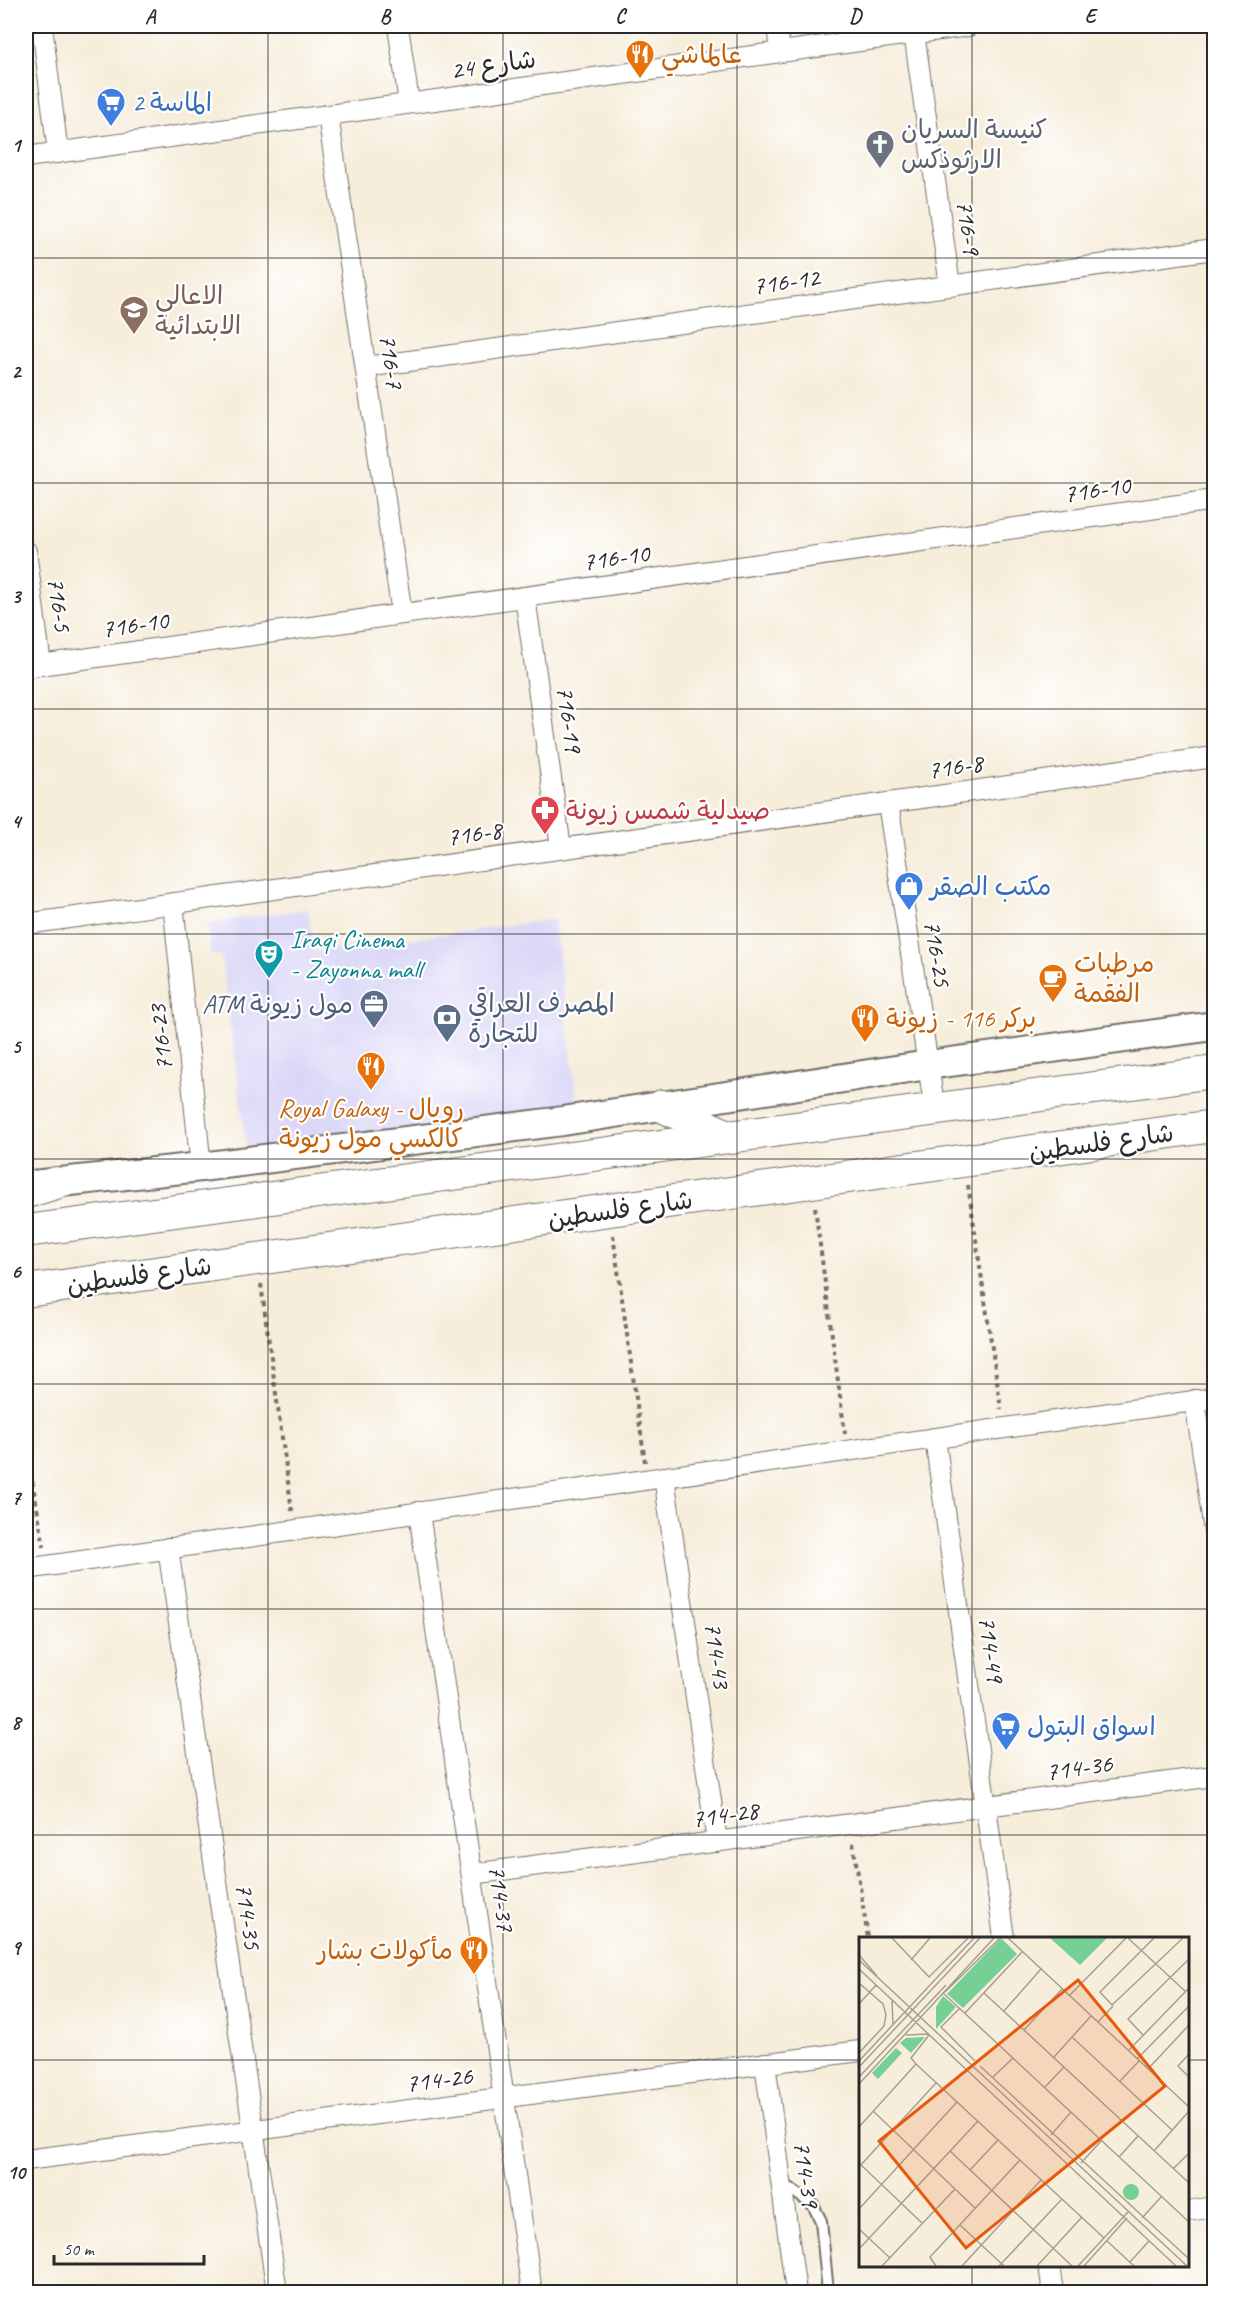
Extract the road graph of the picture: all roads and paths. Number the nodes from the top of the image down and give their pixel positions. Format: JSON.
{"nodes":[{"id":1,"x":42,"y":26,"type":"edge"},
{"id":2,"x":398,"y":26,"type":"edge"},
{"id":3,"x":777,"y":26,"type":"edge"},
{"id":4,"x":968,"y":26,"type":"edge"},
{"id":5,"x":889,"y":31,"type":"edge"},
{"id":6,"x":914,"y":33,"type":"junction"},
{"id":7,"x":780,"y":52,"type":"junction"},
{"id":8,"x":409,"y":103,"type":"junction"},
{"id":9,"x":328,"y":115,"type":"junction"},
{"id":10,"x":58,"y":153,"type":"junction"},
{"id":11,"x":26,"y":157,"type":"edge"},
{"id":12,"x":1215,"y":249,"type":"edge"},
{"id":13,"x":950,"y":286,"type":"junction"},
{"id":14,"x":366,"y":367,"type":"junction"},
{"id":15,"x":1215,"y":500,"type":"edge"},
{"id":16,"x":26,"y":550,"type":"edge"},
{"id":17,"x":525,"y":597,"type":"junction"},
{"id":18,"x":402,"y":614,"type":"junction"},
{"id":19,"x":33,"y":666,"type":"edge"},
{"id":20,"x":1215,"y":757,"type":"edge"},
{"id":21,"x":888,"y":802,"type":"junction"},
{"id":22,"x":561,"y":848,"type":"junction"},
{"id":23,"x":173,"y":903,"type":"junction"},
{"id":24,"x":26,"y":924,"type":"edge"},
{"id":25,"x":1215,"y":1026,"type":"edge"},
{"id":26,"x":928,"y":1065,"type":"junction"},
{"id":27,"x":1215,"y":1072,"type":"edge"},
{"id":28,"x":662,"y":1106,"type":"junction"},
{"id":29,"x":935,"y":1111,"type":"junction"},
{"id":30,"x":1215,"y":1126,"type":"edge"},
{"id":31,"x":732,"y":1138,"type":"junction"},
{"id":32,"x":964,"y":1161,"type":"junction"},
{"id":33,"x":201,"y":1167,"type":"junction"},
{"id":34,"x":811,"y":1182,"type":"junction"},
{"id":35,"x":56,"y":1183,"type":"junction"},
{"id":36,"x":26,"y":1186,"type":"edge"},
{"id":37,"x":26,"y":1192,"type":"edge"},
{"id":38,"x":609,"y":1210,"type":"junction"},
{"id":39,"x":26,"y":1231,"type":"edge"},
{"id":40,"x":257,"y":1259,"type":"junction"},
{"id":41,"x":26,"y":1291,"type":"edge"},
{"id":42,"x":1205,"y":1399,"type":"edge"},
{"id":43,"x":1004,"y":1428,"type":"junction"},
{"id":44,"x":935,"y":1438,"type":"junction"},
{"id":45,"x":26,"y":1446,"type":"edge"},
{"id":46,"x":847,"y":1450,"type":"junction"},
{"id":47,"x":656,"y":1478,"type":"junction"},
{"id":48,"x":419,"y":1512,"type":"junction"},
{"id":49,"x":294,"y":1530,"type":"junction"},
{"id":50,"x":1215,"y":1531,"type":"edge"},
{"id":51,"x":168,"y":1548,"type":"junction"},
{"id":52,"x":47,"y":1565,"type":"junction"},
{"id":53,"x":26,"y":1569,"type":"edge"},
{"id":54,"x":1215,"y":1776,"type":"edge"},
{"id":55,"x":986,"y":1806,"type":"junction"},
{"id":56,"x":850,"y":1824,"type":"junction"},
{"id":57,"x":717,"y":1842,"type":"junction"},
{"id":58,"x":472,"y":1874,"type":"junction"},
{"id":59,"x":868,"y":1937,"type":"edge"},
{"id":60,"x":1004,"y":1937,"type":"edge"},
{"id":61,"x":859,"y":2051,"type":"edge"},
{"id":62,"x":765,"y":2063,"type":"junction"},
{"id":63,"x":504,"y":2097,"type":"junction"},
{"id":64,"x":253,"y":2130,"type":"junction"},
{"id":65,"x":26,"y":2160,"type":"edge"},
{"id":66,"x":781,"y":2182,"type":"junction"},
{"id":67,"x":1215,"y":2207,"type":"edge"},
{"id":68,"x":1189,"y":2211,"type":"edge"},
{"id":69,"x":1049,"y":2267,"type":"edge"},
{"id":70,"x":277,"y":2292,"type":"edge"},
{"id":71,"x":532,"y":2292,"type":"edge"},
{"id":72,"x":796,"y":2292,"type":"edge"},
{"id":73,"x":828,"y":2292,"type":"edge"},
{"id":74,"x":1053,"y":2292,"type":"edge"}],
"edges":[{"from":1,"to":10,"type":"street"},
{"from":2,"to":8,"type":"street"},
{"from":3,"to":7,"type":"street"},
{"from":4,"to":6,"type":"street","name":"شارع 24"},
{"from":5,"to":6,"type":"street","name":"شارع 24"},
{"from":5,"to":7,"type":"street","name":"شارع 24"},
{"from":6,"to":13,"type":"street","name":"716-9"},
{"from":7,"to":8,"type":"street","name":"شارع 24"},
{"from":8,"to":9,"type":"street","name":"شارع 24"},
{"from":9,"to":10,"type":"street","name":"شارع 24"},
{"from":9,"to":14,"type":"street","name":"716-7"},
{"from":10,"to":11,"type":"street","name":"شارع 24"},
{"from":12,"to":13,"type":"street","name":"716-12"},
{"from":13,"to":14,"type":"street","name":"716-12"},
{"from":14,"to":18,"type":"street","name":"716-7"},
{"from":15,"to":17,"type":"street","name":"716-10"},
{"from":16,"to":19,"type":"street","name":"716-5"},
{"from":17,"to":18,"type":"street","name":"716-10"},
{"from":17,"to":22,"type":"street","name":"716-19"},
{"from":18,"to":19,"type":"street","name":"716-10"},
{"from":20,"to":21,"type":"street","name":"716-8"},
{"from":21,"to":22,"type":"street","name":"716-8"},
{"from":21,"to":26,"type":"street","name":"716-25"},
{"from":22,"to":23,"type":"street","name":"716-8"},
{"from":23,"to":24,"type":"street","name":"716-8"},
{"from":23,"to":33,"type":"street","name":"716-23"},
{"from":25,"to":26,"type":"street"},
{"from":26,"to":28,"type":"street"},
{"from":26,"to":29,"type":"street","name":"716-25"},
{"from":27,"to":29,"type":"main road","name":"شارع فلسطين"},
{"from":28,"to":31,"type":"main road"},
{"from":28,"to":33,"type":"street"},
{"from":29,"to":31,"type":"main road","name":"شارع فلسطين"},
{"from":30,"to":32,"type":"main road","name":"شارع فلسطين"},
{"from":31,"to":39,"type":"main road","name":"شارع فلسطين"},
{"from":32,"to":34,"type":"main road","name":"شارع فلسطين"},
{"from":32,"to":43,"type":"path"},
{"from":33,"to":35,"type":"street"},
{"from":34,"to":38,"type":"main road","name":"شارع فلسطين"},
{"from":34,"to":46,"type":"path"},
{"from":35,"to":36,"type":"street"},
{"from":35,"to":37,"type":"main road"},
{"from":38,"to":40,"type":"main road","name":"شارع فلسطين"},
{"from":38,"to":47,"type":"path"},
{"from":40,"to":41,"type":"main road","name":"شارع فلسطين"},
{"from":40,"to":49,"type":"path"},
{"from":42,"to":43,"type":"street"},
{"from":42,"to":50,"type":"street"},
{"from":43,"to":44,"type":"street"},
{"from":44,"to":46,"type":"street"},
{"from":44,"to":55,"type":"street","name":"714-49"},
{"from":45,"to":52,"type":"path"},
{"from":46,"to":47,"type":"street"},
{"from":47,"to":48,"type":"street"},
{"from":47,"to":57,"type":"street","name":"714-43"},
{"from":48,"to":49,"type":"street"},
{"from":48,"to":58,"type":"street","name":"714-37"},
{"from":49,"to":51,"type":"street"},
{"from":51,"to":52,"type":"street"},
{"from":51,"to":64,"type":"street","name":"714-35"},
{"from":52,"to":53,"type":"street"},
{"from":54,"to":55,"type":"street","name":"714-36"},
{"from":55,"to":56,"type":"street","name":"714-28"},
{"from":55,"to":60,"type":"street","name":"714-49"},
{"from":56,"to":57,"type":"street","name":"714-28"},
{"from":56,"to":59,"type":"path"},
{"from":57,"to":58,"type":"street","name":"714-28"},
{"from":58,"to":63,"type":"street","name":"714-37"},
{"from":61,"to":62,"type":"street","name":"714-26"},
{"from":62,"to":63,"type":"street","name":"714-26"},
{"from":62,"to":66,"type":"street","name":"714-39"},
{"from":63,"to":64,"type":"street","name":"714-26"},
{"from":63,"to":71,"type":"street","name":"714-37"},
{"from":64,"to":65,"type":"street","name":"714-26"},
{"from":64,"to":70,"type":"street","name":"714-35"},
{"from":66,"to":72,"type":"street","name":"714-39"},
{"from":66,"to":73,"type":"lane"},
{"from":67,"to":68,"type":"street"},
{"from":69,"to":74,"type":"street"}]}
